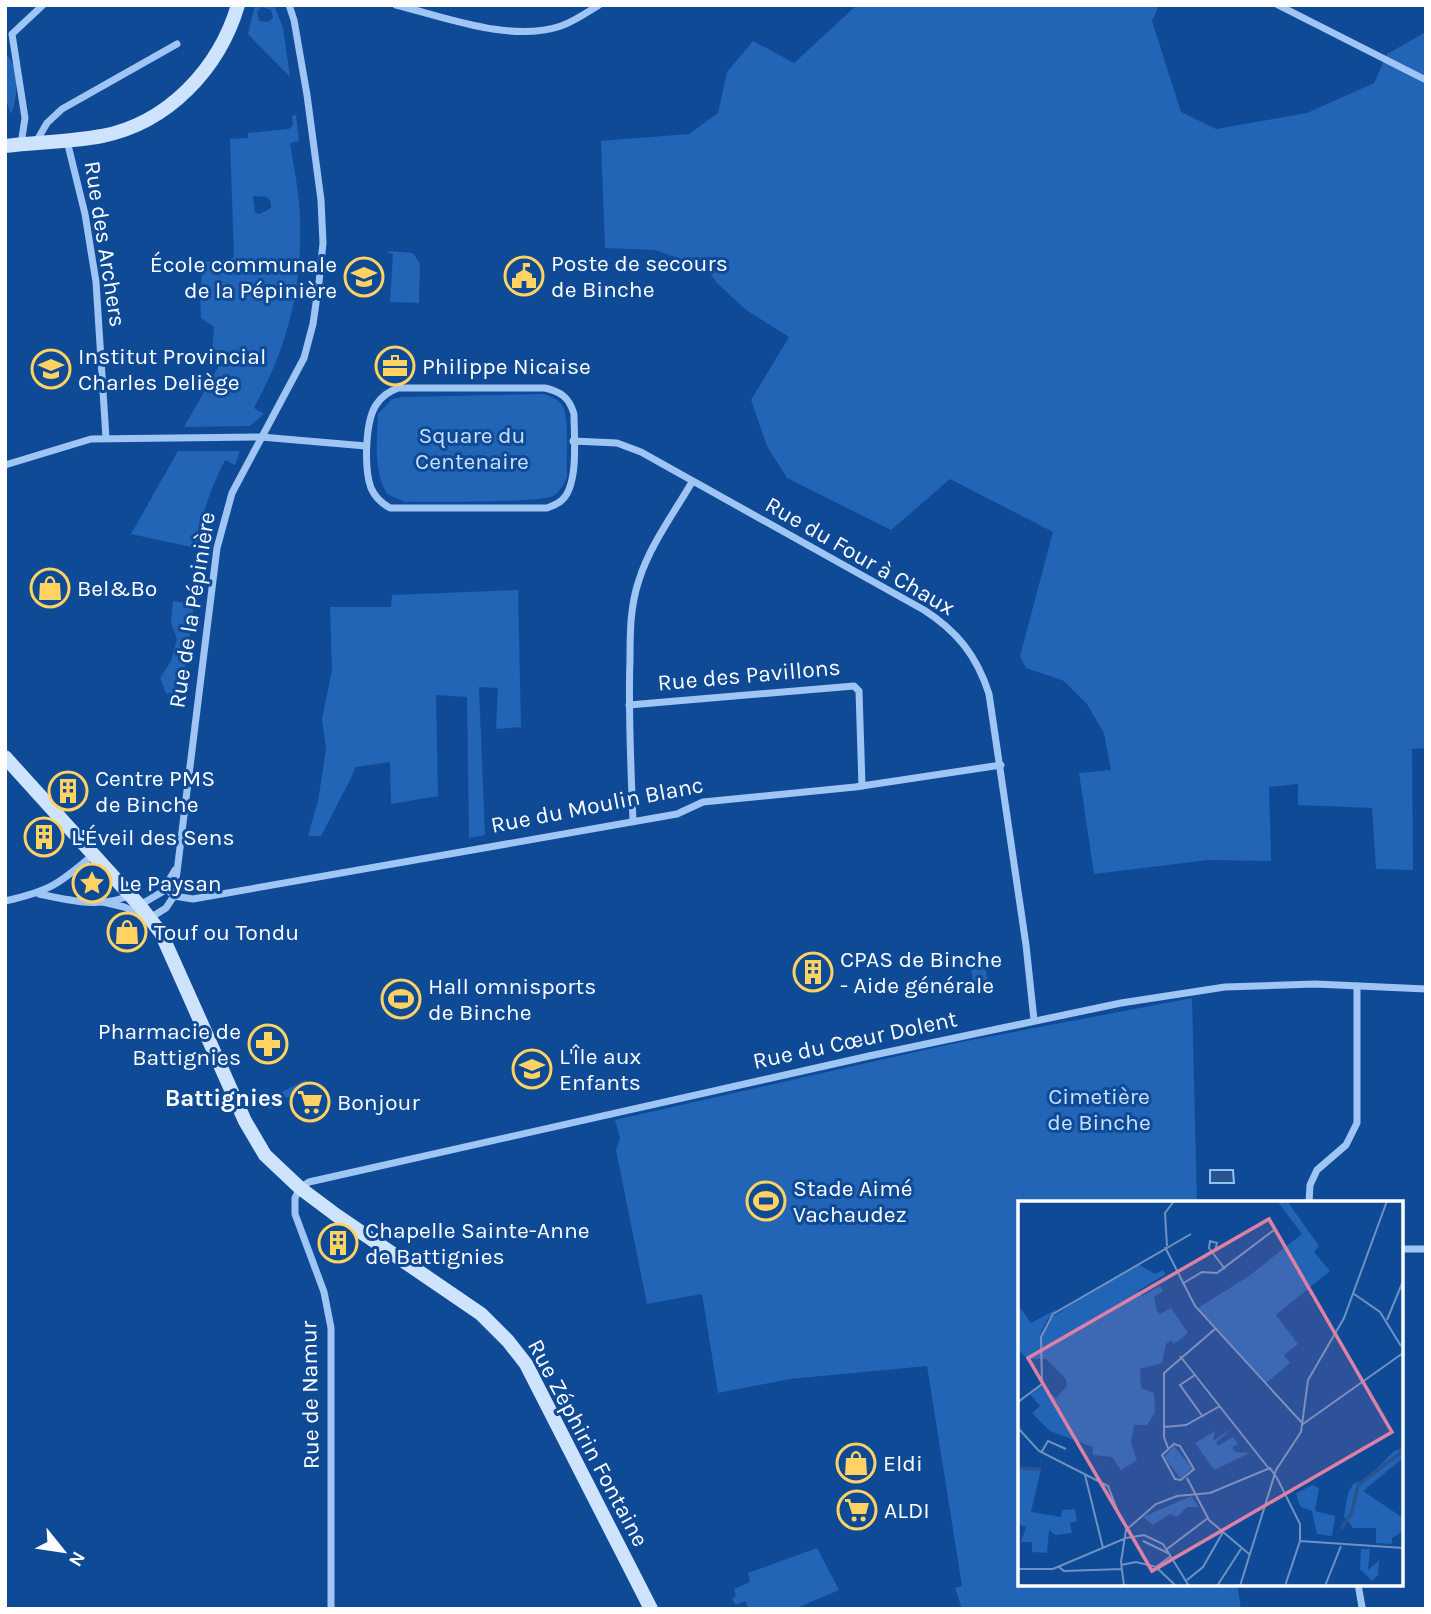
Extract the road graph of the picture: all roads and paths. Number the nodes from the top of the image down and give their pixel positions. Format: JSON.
{"nodes":[{"id":1,"x":43,"y":5,"type":"edge"},
{"id":2,"x":238,"y":5,"type":"edge"},
{"id":3,"x":289,"y":5,"type":"edge"},
{"id":4,"x":396,"y":5,"type":"edge"},
{"id":5,"x":598,"y":5,"type":"edge"},
{"id":6,"x":1278,"y":5,"type":"edge"},
{"id":7,"x":8,"y":36,"type":"edge"},
{"id":8,"x":177,"y":44,"type":"dead end"},
{"id":9,"x":1426,"y":80,"type":"edge"},
{"id":10,"x":67,"y":140,"type":"junction"},
{"id":11,"x":28,"y":144,"type":"junction"},
{"id":12,"x":5,"y":146,"type":"edge"},
{"id":13,"x":261,"y":437,"type":"junction"},
{"id":14,"x":106,"y":438,"type":"junction"},
{"id":15,"x":573,"y":441,"type":"junction"},
{"id":16,"x":366,"y":446,"type":"junction"},
{"id":17,"x":5,"y":465,"type":"edge"},
{"id":18,"x":692,"y":482,"type":"junction"},
{"id":19,"x":629,"y":705,"type":"junction"},
{"id":20,"x":5,"y":757,"type":"edge"},
{"id":21,"x":1001,"y":765,"type":"junction"},
{"id":22,"x":862,"y":786,"type":"junction"},
{"id":23,"x":634,"y":821,"type":"junction"},
{"id":24,"x":93,"y":855,"type":"junction"},
{"id":25,"x":177,"y":866,"type":"junction"},
{"id":26,"x":165,"y":887,"type":"junction"},
{"id":27,"x":38,"y":893,"type":"junction"},
{"id":28,"x":174,"y":896,"type":"junction"},
{"id":29,"x":135,"y":900,"type":"junction"},
{"id":30,"x":5,"y":901,"type":"edge"},
{"id":31,"x":103,"y":902,"type":"junction"},
{"id":32,"x":150,"y":918,"type":"junction"},
{"id":33,"x":1357,"y":986,"type":"junction"},
{"id":34,"x":1426,"y":989,"type":"edge"},
{"id":35,"x":1034,"y":1020,"type":"junction"},
{"id":36,"x":300,"y":1188,"type":"junction"},
{"id":37,"x":1309,"y":1201,"type":"edge"},
{"id":38,"x":1403,"y":1249,"type":"edge"},
{"id":39,"x":1425,"y":1249,"type":"edge"},
{"id":40,"x":1358,"y":1586,"type":"edge"},
{"id":41,"x":1363,"y":1608,"type":"edge"},
{"id":42,"x":331,"y":1609,"type":"edge"},
{"id":43,"x":651,"y":1609,"type":"edge"}],
"edges":[{"from":1,"to":7,"type":"street"},
{"from":2,"to":10,"type":"main road"},
{"from":3,"to":13,"type":"street","name":"Rue de la Pépinière"},
{"from":4,"to":5,"type":"street"},
{"from":6,"to":9,"type":"street"},
{"from":7,"to":11,"type":"street"},
{"from":8,"to":11,"type":"street"},
{"from":10,"to":11,"type":"main road"},
{"from":10,"to":14,"type":"street","name":"Rue des Archers"},
{"from":11,"to":12,"type":"main road"},
{"from":13,"to":14,"type":"street"},
{"from":13,"to":16,"type":"street"},
{"from":13,"to":25,"type":"street","name":"Rue de la Pépinière"},
{"from":14,"to":17,"type":"street"},
{"from":15,"to":16,"type":"street"},
{"from":15,"to":16,"type":"street"},
{"from":15,"to":18,"type":"street","name":"Rue du Four à Chaux"},
{"from":18,"to":19,"type":"street"},
{"from":18,"to":21,"type":"street","name":"Rue du Four à Chaux"},
{"from":19,"to":22,"type":"street","name":"Rue des Pavillons"},
{"from":19,"to":23,"type":"street"},
{"from":20,"to":24,"type":"main road","name":"Rue Zéphirin Fontaine"},
{"from":21,"to":22,"type":"street","name":"Rue du Moulin Blanc"},
{"from":21,"to":35,"type":"street","name":"Rue du Four à Chaux"},
{"from":22,"to":23,"type":"street","name":"Rue du Moulin Blanc"},
{"from":23,"to":28,"type":"street","name":"Rue du Moulin Blanc"},
{"from":24,"to":27,"type":"street"},
{"from":24,"to":29,"type":"main road","name":"Rue Zéphirin Fontaine"},
{"from":25,"to":26,"type":"street","name":"Rue de la Pépinière"},
{"from":25,"to":28,"type":"street","name":"Rue de la Pépinière"},
{"from":26,"to":28,"type":"street"},
{"from":26,"to":29,"type":"street","name":"Rue de la Pépinière"},
{"from":27,"to":30,"type":"street"},
{"from":27,"to":31,"type":"street"},
{"from":28,"to":32,"type":"street"},
{"from":29,"to":31,"type":"street"},
{"from":29,"to":32,"type":"main road","name":"Rue Zéphirin Fontaine"},
{"from":31,"to":32,"type":"street"},
{"from":32,"to":36,"type":"main road","name":"Rue Zéphirin Fontaine"},
{"from":33,"to":34,"type":"street","name":"Rue du Cœur Dolent"},
{"from":33,"to":35,"type":"street","name":"Rue du Cœur Dolent"},
{"from":33,"to":37,"type":"street"},
{"from":35,"to":36,"type":"street","name":"Rue du Cœur Dolent"},
{"from":36,"to":42,"type":"street","name":"Rue de Namur"},
{"from":36,"to":43,"type":"main road","name":"Rue Zéphirin Fontaine"},
{"from":38,"to":39,"type":"street"},
{"from":40,"to":41,"type":"street"}]}
